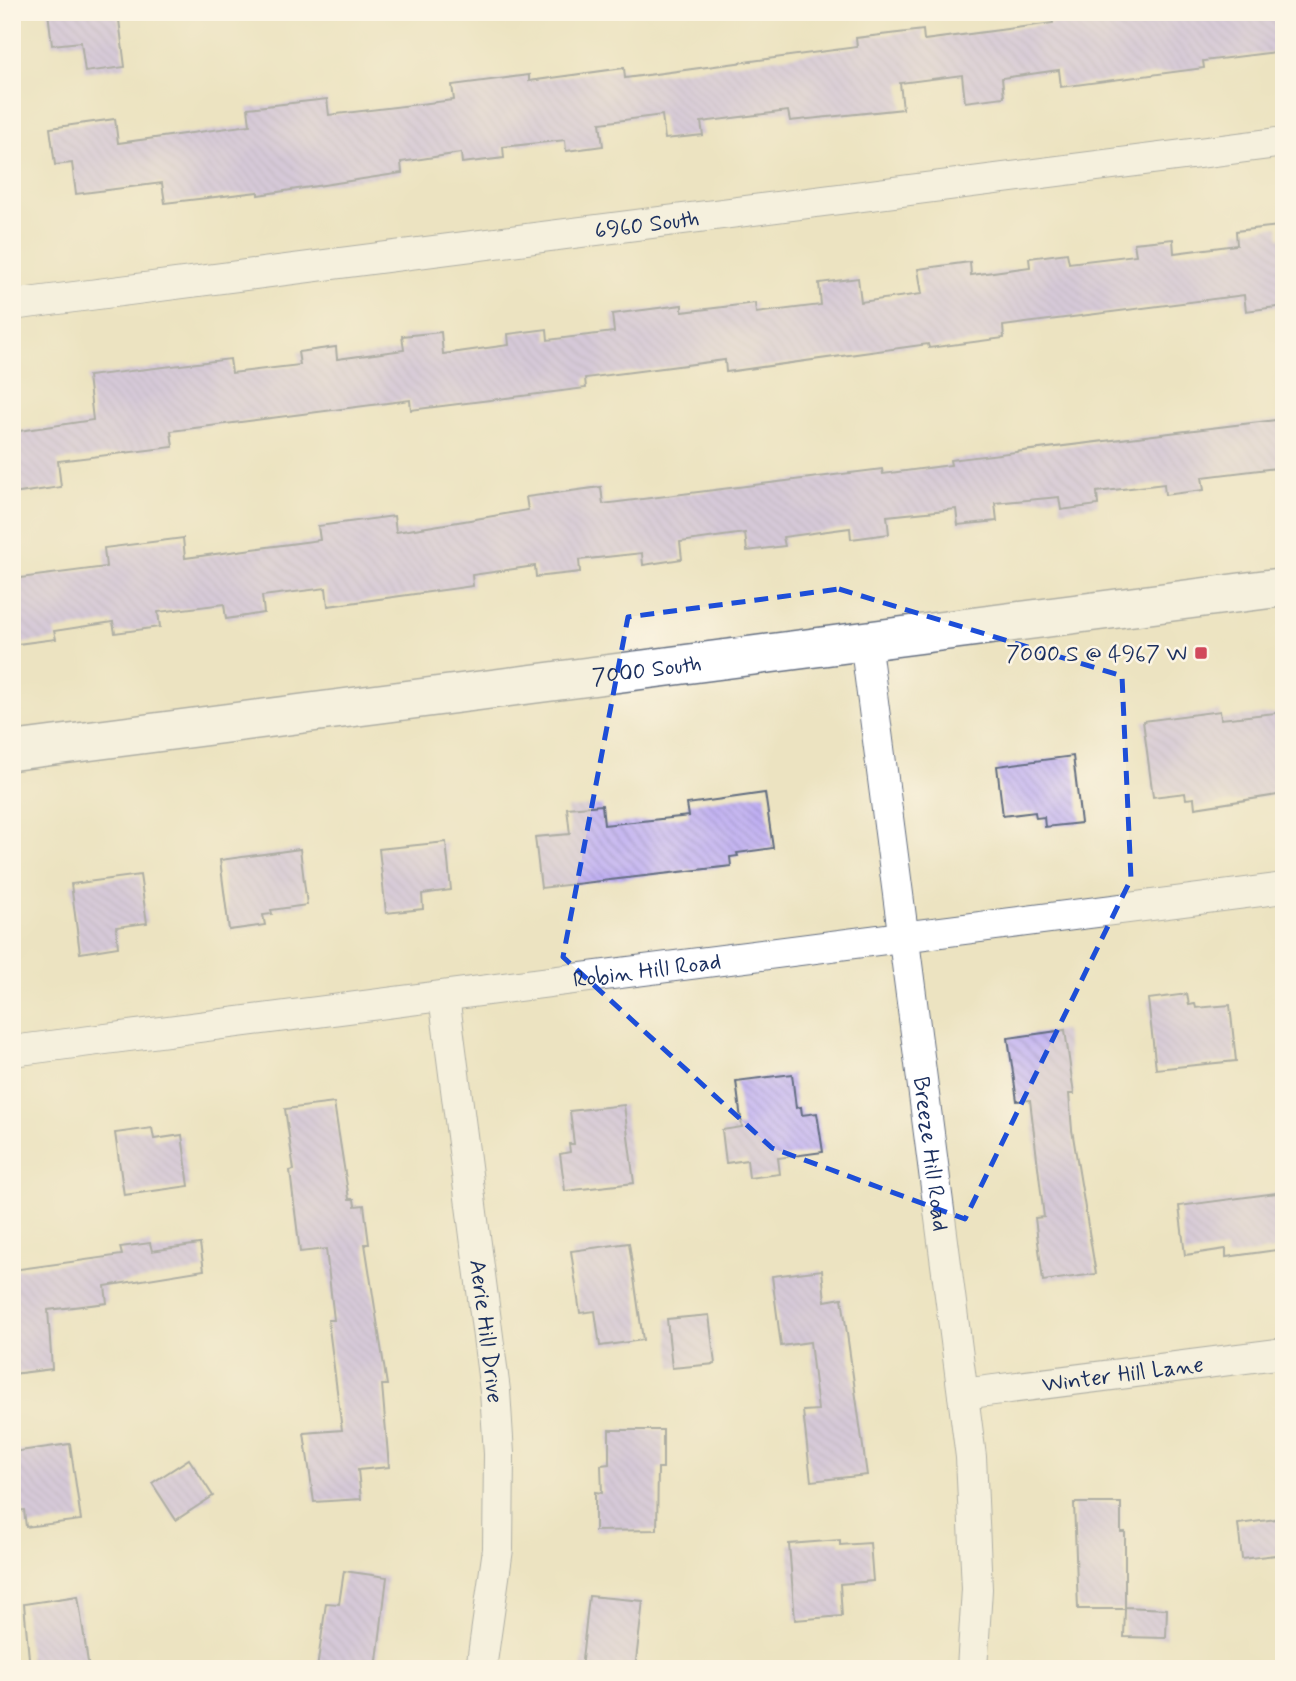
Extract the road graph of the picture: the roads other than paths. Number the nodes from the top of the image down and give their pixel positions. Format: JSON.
{"nodes":[{"id":1,"x":1284,"y":142,"type":"edge"},
{"id":2,"x":12,"y":305,"type":"edge"},
{"id":3,"x":1284,"y":587,"type":"edge"},
{"id":4,"x":865,"y":640,"type":"junction"},
{"id":5,"x":12,"y":751,"type":"edge"},
{"id":6,"x":1284,"y":888,"type":"edge"},
{"id":7,"x":904,"y":937,"type":"junction"},
{"id":8,"x":444,"y":996,"type":"junction"},
{"id":9,"x":12,"y":1051,"type":"edge"},
{"id":10,"x":1284,"y":1353,"type":"edge"},
{"id":11,"x":963,"y":1394,"type":"junction"},
{"id":12,"x":481,"y":1669,"type":"edge"},
{"id":13,"x":972,"y":1669,"type":"edge"}],
"edges":[{"from":1,"to":2,"type":"street","name":"6960 South"},
{"from":3,"to":4,"type":"street","name":"7000 South"},
{"from":4,"to":5,"type":"street","name":"7000 South"},
{"from":4,"to":7,"type":"street","name":"Breeze Hill Road"},
{"from":6,"to":7,"type":"street","name":"Robin Hill Road"},
{"from":7,"to":8,"type":"street","name":"Robin Hill Road"},
{"from":7,"to":11,"type":"street","name":"Breeze Hill Road"},
{"from":8,"to":9,"type":"street","name":"Robin Hill Road"},
{"from":8,"to":12,"type":"street","name":"Aerie Hill Drive"},
{"from":10,"to":11,"type":"street","name":"Winter Hill Lane"},
{"from":11,"to":13,"type":"street","name":"Breeze Hill Road"}]}
